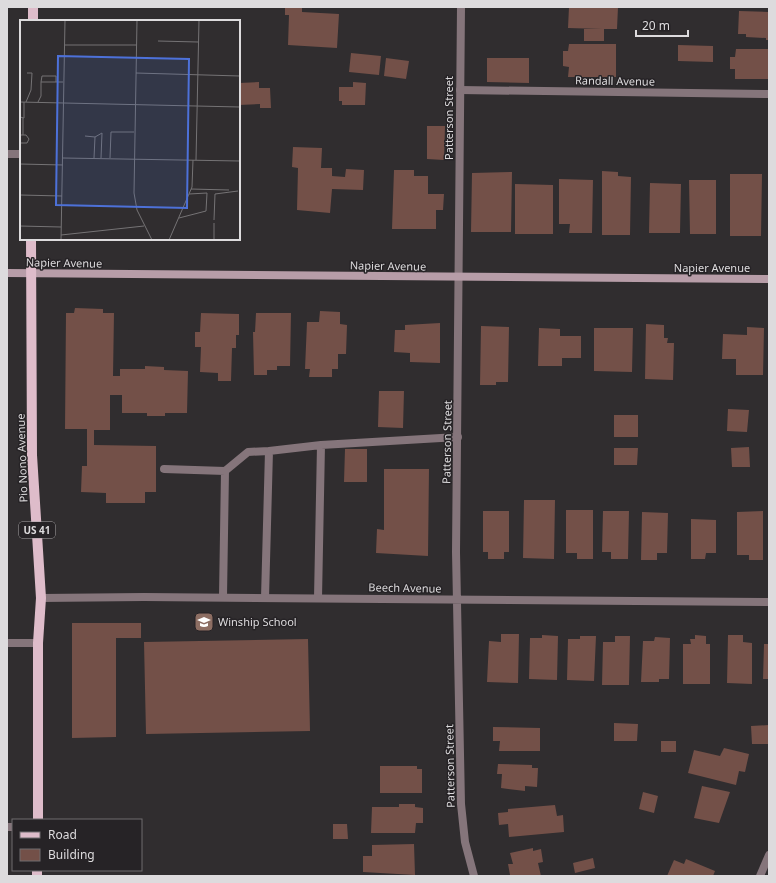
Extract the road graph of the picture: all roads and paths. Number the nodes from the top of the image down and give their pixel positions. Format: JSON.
{"nodes":[{"id":1,"x":33,"y":7,"type":"edge"},
{"id":2,"x":461,"y":7,"type":"edge"},
{"id":3,"x":33,"y":20,"type":"edge"},
{"id":4,"x":460,"y":90,"type":"junction"},
{"id":5,"x":769,"y":94,"type":"edge"},
{"id":6,"x":7,"y":154,"type":"edge"},
{"id":7,"x":20,"y":154,"type":"edge"},
{"id":8,"x":31,"y":240,"type":"edge"},
{"id":9,"x":7,"y":273,"type":"edge"},
{"id":10,"x":30,"y":273,"type":"junction"},
{"id":11,"x":460,"y":278,"type":"junction"},
{"id":12,"x":769,"y":279,"type":"edge"},
{"id":13,"x":458,"y":437,"type":"junction"},
{"id":14,"x":321,"y":445,"type":"junction"},
{"id":15,"x":269,"y":451,"type":"junction"},
{"id":16,"x":164,"y":469,"type":"dead end"},
{"id":17,"x":225,"y":471,"type":"junction"},
{"id":18,"x":223,"y":597,"type":"junction"},
{"id":19,"x":41,"y":598,"type":"junction"},
{"id":20,"x":265,"y":598,"type":"junction"},
{"id":21,"x":318,"y":598,"type":"junction"},
{"id":22,"x":458,"y":599,"type":"junction"},
{"id":23,"x":769,"y":602,"type":"edge"},
{"id":24,"x":7,"y":643,"type":"edge"},
{"id":25,"x":38,"y":643,"type":"junction"},
{"id":26,"x":38,"y":819,"type":"edge"},
{"id":27,"x":769,"y":855,"type":"edge"},
{"id":28,"x":474,"y":876,"type":"edge"},
{"id":29,"x":760,"y":876,"type":"edge"}],
"edges":[{"from":1,"to":3,"type":"main road"},
{"from":2,"to":4,"type":"street","name":"Patterson Street"},
{"from":4,"to":5,"type":"street","name":"Randall Avenue"},
{"from":4,"to":11,"type":"street","name":"Patterson Street"},
{"from":6,"to":7,"type":"street"},
{"from":8,"to":10,"type":"main road","name":"Pio Nono Avenue","number":"US 41"},
{"from":9,"to":10,"type":"street","name":"Napier Avenue"},
{"from":10,"to":11,"type":"street","name":"Napier Avenue"},
{"from":10,"to":19,"type":"main road","name":"Pio Nono Avenue","number":"US 41"},
{"from":11,"to":12,"type":"street","name":"Napier Avenue"},
{"from":11,"to":13,"type":"street","name":"Patterson Street"},
{"from":13,"to":14,"type":"street"},
{"from":13,"to":22,"type":"street","name":"Patterson Street"},
{"from":14,"to":15,"type":"street"},
{"from":14,"to":21,"type":"street"},
{"from":15,"to":17,"type":"street"},
{"from":15,"to":20,"type":"street"},
{"from":16,"to":17,"type":"street"},
{"from":17,"to":18,"type":"street"},
{"from":18,"to":19,"type":"street","name":"Beech Avenue"},
{"from":18,"to":20,"type":"street","name":"Beech Avenue"},
{"from":19,"to":25,"type":"main road","name":"Pio Nono Avenue","number":"US 41"},
{"from":20,"to":21,"type":"street","name":"Beech Avenue"},
{"from":21,"to":22,"type":"street","name":"Beech Avenue"},
{"from":22,"to":23,"type":"street","name":"Beech Avenue"},
{"from":22,"to":28,"type":"street","name":"Patterson Street"},
{"from":24,"to":25,"type":"street"},
{"from":25,"to":26,"type":"main road","name":"Pio Nono Avenue","number":"US 41"},
{"from":27,"to":29,"type":"street"}]}
